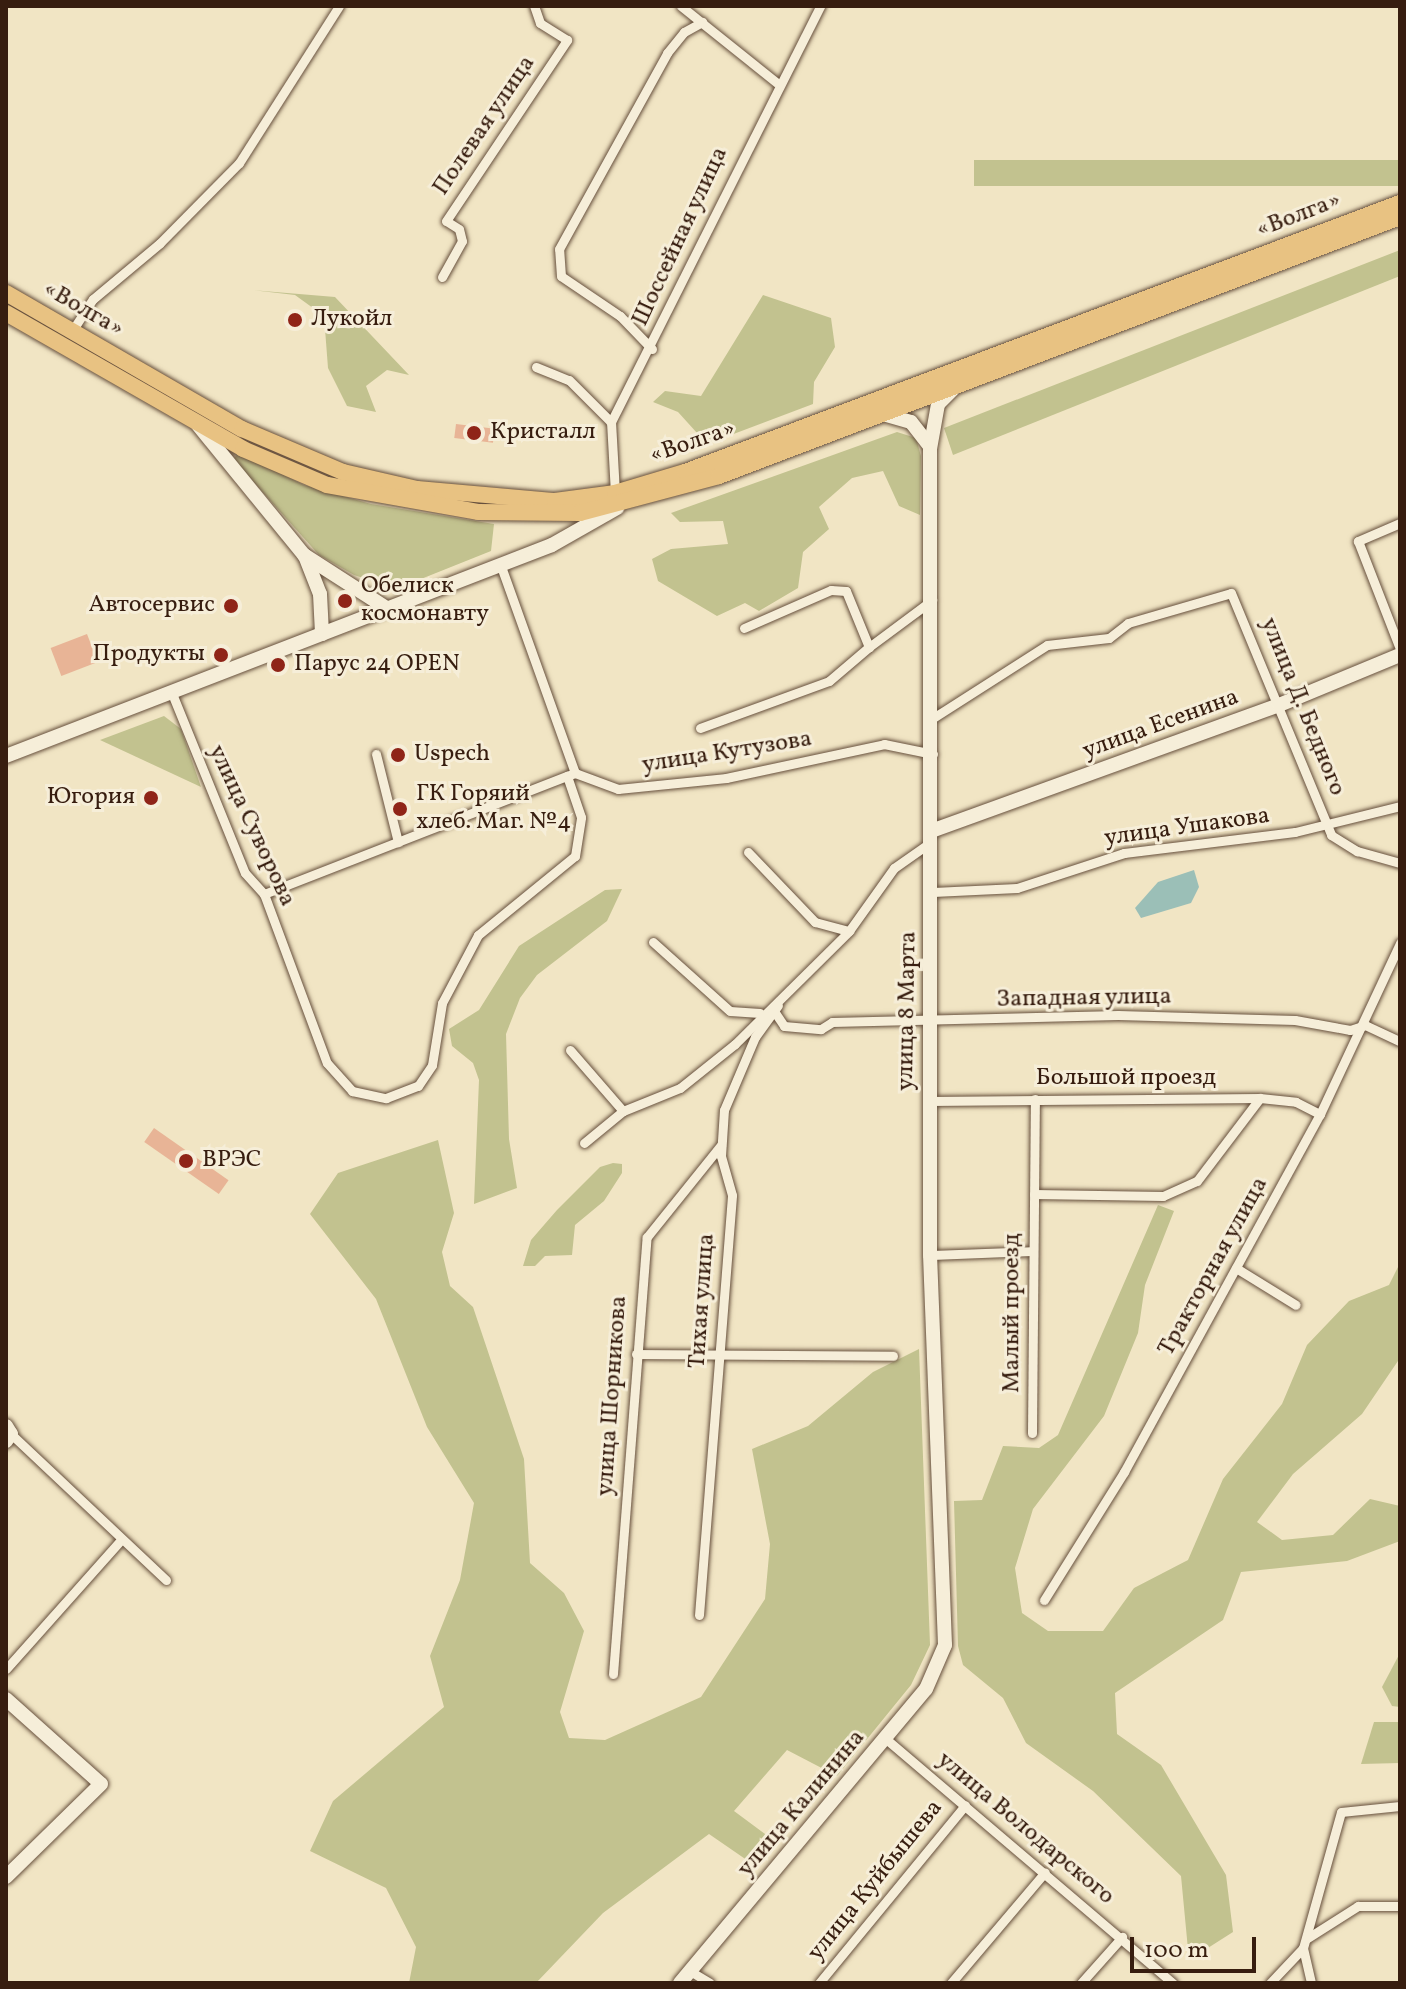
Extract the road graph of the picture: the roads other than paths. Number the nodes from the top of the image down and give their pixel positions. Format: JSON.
{"nodes":[{"id":1,"x":339,"y":6,"type":"edge"},
{"id":2,"x":534,"y":6,"type":"edge"},
{"id":3,"x":681,"y":6,"type":"edge"},
{"id":4,"x":820,"y":6,"type":"edge"},
{"id":5,"x":702,"y":22,"type":"junction"},
{"id":6,"x":777,"y":83,"type":"junction"},
{"id":7,"x":1400,"y":203,"type":"edge"},
{"id":8,"x":1400,"y":217,"type":"edge"},
{"id":9,"x":442,"y":277,"type":"dead end"},
{"id":10,"x":6,"y":293,"type":"edge"},
{"id":11,"x":6,"y":313,"type":"edge"},
{"id":12,"x":72,"y":331,"type":"junction"},
{"id":13,"x":652,"y":349,"type":"junction"},
{"id":14,"x":536,"y":367,"type":"dead end"},
{"id":15,"x":956,"y":386,"type":"junction"},
{"id":16,"x":882,"y":414,"type":"junction"},
{"id":17,"x":196,"y":422,"type":"junction"},
{"id":18,"x":611,"y":422,"type":"junction"},
{"id":19,"x":930,"y":449,"type":"junction"},
{"id":20,"x":616,"y":500,"type":"junction"},
{"id":21,"x":1400,"y":523,"type":"edge"},
{"id":22,"x":304,"y":555,"type":"junction"},
{"id":23,"x":501,"y":566,"type":"junction"},
{"id":24,"x":338,"y":579,"type":"junction"},
{"id":25,"x":320,"y":594,"type":"junction"},
{"id":26,"x":932,"y":600,"type":"junction"},
{"id":27,"x":388,"y":609,"type":"junction"},
{"id":28,"x":744,"y":628,"type":"dead end"},
{"id":29,"x":322,"y":634,"type":"junction"},
{"id":30,"x":869,"y":647,"type":"junction"},
{"id":31,"x":1400,"y":652,"type":"edge"},
{"id":32,"x":171,"y":691,"type":"junction"},
{"id":33,"x":1279,"y":705,"type":"junction"},
{"id":34,"x":933,"y":718,"type":"junction"},
{"id":35,"x":700,"y":728,"type":"dead end"},
{"id":36,"x":376,"y":754,"type":"dead end"},
{"id":37,"x":933,"y":754,"type":"junction"},
{"id":38,"x":6,"y":756,"type":"edge"},
{"id":39,"x":571,"y":775,"type":"junction"},
{"id":40,"x":1400,"y":806,"type":"edge"},
{"id":41,"x":1328,"y":824,"type":"junction"},
{"id":42,"x":934,"y":835,"type":"junction"},
{"id":43,"x":398,"y":842,"type":"junction"},
{"id":44,"x":748,"y":852,"type":"dead end"},
{"id":45,"x":1400,"y":863,"type":"edge"},
{"id":46,"x":933,"y":892,"type":"junction"},
{"id":47,"x":264,"y":894,"type":"junction"},
{"id":48,"x":849,"y":931,"type":"junction"},
{"id":49,"x":653,"y":942,"type":"dead end"},
{"id":50,"x":1400,"y":943,"type":"edge"},
{"id":51,"x":776,"y":1008,"type":"junction"},
{"id":52,"x":760,"y":1013,"type":"junction"},
{"id":53,"x":931,"y":1023,"type":"junction"},
{"id":54,"x":1365,"y":1025,"type":"junction"},
{"id":55,"x":1400,"y":1041,"type":"edge"},
{"id":56,"x":570,"y":1050,"type":"dead end"},
{"id":57,"x":1260,"y":1098,"type":"junction"},
{"id":58,"x":1035,"y":1099,"type":"junction"},
{"id":59,"x":929,"y":1101,"type":"junction"},
{"id":60,"x":623,"y":1111,"type":"junction"},
{"id":61,"x":1320,"y":1114,"type":"junction"},
{"id":62,"x":584,"y":1143,"type":"dead end"},
{"id":63,"x":721,"y":1145,"type":"junction"},
{"id":64,"x":1034,"y":1194,"type":"junction"},
{"id":65,"x":1033,"y":1251,"type":"junction"},
{"id":66,"x":930,"y":1255,"type":"junction"},
{"id":67,"x":1236,"y":1268,"type":"junction"},
{"id":68,"x":1296,"y":1305,"type":"dead end"},
{"id":69,"x":720,"y":1353,"type":"junction"},
{"id":70,"x":636,"y":1354,"type":"junction"},
{"id":71,"x":893,"y":1356,"type":"dead end"},
{"id":72,"x":1032,"y":1433,"type":"dead end"},
{"id":73,"x":8,"y":1434,"type":"edge"},
{"id":74,"x":122,"y":1539,"type":"junction"},
{"id":75,"x":166,"y":1580,"type":"dead end"},
{"id":76,"x":1044,"y":1600,"type":"dead end"},
{"id":77,"x":699,"y":1615,"type":"dead end"},
{"id":78,"x":945,"y":1645,"type":"joint"},
{"id":79,"x":6,"y":1669,"type":"edge"},
{"id":80,"x":613,"y":1674,"type":"dead end"},
{"id":81,"x":6,"y":1699,"type":"edge"},
{"id":82,"x":886,"y":1739,"type":"junction"},
{"id":83,"x":965,"y":1805,"type":"junction"},
{"id":84,"x":1400,"y":1806,"type":"edge"},
{"id":85,"x":1045,"y":1872,"type":"junction"},
{"id":86,"x":6,"y":1877,"type":"edge"},
{"id":87,"x":1400,"y":1906,"type":"edge"},
{"id":88,"x":1122,"y":1937,"type":"junction"},
{"id":89,"x":1305,"y":1944,"type":"junction"},
{"id":90,"x":690,"y":1971,"type":"junction"},
{"id":91,"x":680,"y":1983,"type":"edge"},
{"id":92,"x":710,"y":1983,"type":"edge"},
{"id":93,"x":819,"y":1983,"type":"edge"},
{"id":94,"x":951,"y":1983,"type":"edge"},
{"id":95,"x":1081,"y":1983,"type":"edge"},
{"id":96,"x":1173,"y":1983,"type":"edge"},
{"id":97,"x":1270,"y":1983,"type":"edge"},
{"id":98,"x":1311,"y":1983,"type":"edge"}],
"edges":[{"from":1,"to":12,"type":"street"},
{"from":2,"to":9,"type":"street","name":"Полевая улица"},
{"from":3,"to":5,"type":"street"},
{"from":4,"to":6,"type":"street","name":"Шоссейная улица"},
{"from":5,"to":6,"type":"street"},
{"from":5,"to":13,"type":"street"},
{"from":6,"to":13,"type":"street","name":"Шоссейная улица"},
{"from":7,"to":20,"type":"highway","name":"«Волга»"},
{"from":8,"to":15,"type":"highway","name":"«Волга»"},
{"from":10,"to":12,"type":"highway","name":"«Волга»"},
{"from":11,"to":17,"type":"highway","name":"«Волга»"},
{"from":12,"to":20,"type":"highway","name":"«Волга»"},
{"from":13,"to":18,"type":"street","name":"Шоссейная улица"},
{"from":14,"to":18,"type":"street"},
{"from":15,"to":16,"type":"highway","name":"«Волга»"},
{"from":15,"to":19,"type":"main road","name":"улица 8 Марта"},
{"from":16,"to":19,"type":"main road"},
{"from":16,"to":20,"type":"highway","name":"«Волга»"},
{"from":17,"to":20,"type":"highway","name":"«Волга»"},
{"from":17,"to":22,"type":"main road"},
{"from":18,"to":20,"type":"street"},
{"from":19,"to":26,"type":"main road","name":"улица 8 Марта"},
{"from":20,"to":23,"type":"main road"},
{"from":21,"to":31,"type":"street"},
{"from":22,"to":24,"type":"main road"},
{"from":22,"to":25,"type":"main road"},
{"from":23,"to":27,"type":"main road"},
{"from":23,"to":39,"type":"street"},
{"from":24,"to":25,"type":"main road"},
{"from":24,"to":27,"type":"main road"},
{"from":25,"to":29,"type":"main road"},
{"from":26,"to":30,"type":"street","name":"улица Кутузова"},
{"from":26,"to":34,"type":"main road","name":"улица 8 Марта"},
{"from":27,"to":29,"type":"main road"},
{"from":28,"to":30,"type":"street"},
{"from":29,"to":32,"type":"main road"},
{"from":30,"to":35,"type":"street","name":"улица Кутузова"},
{"from":31,"to":33,"type":"main road","name":"улица Есенина"},
{"from":32,"to":38,"type":"main road"},
{"from":32,"to":47,"type":"street","name":"улица Суворова"},
{"from":33,"to":34,"type":"street","name":"улица Д. Бедного"},
{"from":33,"to":41,"type":"street","name":"улица Д. Бедного"},
{"from":33,"to":42,"type":"main road","name":"улица Есенина"},
{"from":34,"to":37,"type":"main road","name":"улица 8 Марта"},
{"from":36,"to":43,"type":"street"},
{"from":37,"to":39,"type":"street","name":"улица Кутузова"},
{"from":37,"to":42,"type":"main road","name":"улица 8 Марта"},
{"from":39,"to":43,"type":"street"},
{"from":39,"to":47,"type":"street","name":"улица Суворова"},
{"from":40,"to":41,"type":"street","name":"улица Ушакова"},
{"from":41,"to":45,"type":"street"},
{"from":41,"to":46,"type":"street","name":"улица Ушакова"},
{"from":42,"to":46,"type":"main road","name":"улица 8 Марта"},
{"from":42,"to":48,"type":"street"},
{"from":43,"to":47,"type":"street"},
{"from":44,"to":48,"type":"street"},
{"from":46,"to":53,"type":"main road","name":"улица 8 Марта"},
{"from":48,"to":51,"type":"street"},
{"from":49,"to":52,"type":"street"},
{"from":50,"to":54,"type":"street","name":"Тракторная улица"},
{"from":51,"to":52,"type":"street"},
{"from":51,"to":53,"type":"street","name":"Западная улица"},
{"from":51,"to":63,"type":"street","name":"Тихая улица"},
{"from":52,"to":60,"type":"street"},
{"from":53,"to":54,"type":"street","name":"Западная улица"},
{"from":53,"to":59,"type":"main road","name":"улица 8 Марта"},
{"from":54,"to":55,"type":"street","name":"Западная улица"},
{"from":54,"to":61,"type":"street","name":"Тракторная улица"},
{"from":56,"to":60,"type":"street"},
{"from":57,"to":58,"type":"street","name":"Большой проезд"},
{"from":57,"to":61,"type":"street","name":"Большой проезд"},
{"from":57,"to":64,"type":"street"},
{"from":58,"to":59,"type":"street","name":"Большой проезд"},
{"from":58,"to":64,"type":"street","name":"Малый проезд"},
{"from":59,"to":66,"type":"main road","name":"улица 8 Марта"},
{"from":60,"to":62,"type":"street"},
{"from":61,"to":67,"type":"street","name":"Тракторная улица"},
{"from":63,"to":69,"type":"street","name":"Тихая улица"},
{"from":63,"to":70,"type":"street","name":"улица Шорникова"},
{"from":64,"to":65,"type":"street","name":"Малый проезд"},
{"from":65,"to":66,"type":"street"},
{"from":65,"to":72,"type":"street","name":"Малый проезд"},
{"from":66,"to":78,"type":"main road","name":"улица 8 Марта"},
{"from":67,"to":68,"type":"street"},
{"from":67,"to":76,"type":"street","name":"Тракторная улица"},
{"from":69,"to":70,"type":"street"},
{"from":69,"to":71,"type":"street"},
{"from":69,"to":77,"type":"street","name":"Тихая улица"},
{"from":70,"to":80,"type":"street","name":"улица Шорникова"},
{"from":73,"to":74,"type":"street"},
{"from":74,"to":75,"type":"street"},
{"from":74,"to":79,"type":"street"},
{"from":78,"to":82,"type":"main road","name":"улица Калинина"},
{"from":81,"to":86,"type":"main road"},
{"from":82,"to":83,"type":"street","name":"улица Володарского"},
{"from":82,"to":90,"type":"main road","name":"улица Калинина"},
{"from":83,"to":85,"type":"street","name":"улица Володарского"},
{"from":83,"to":93,"type":"street","name":"улица Куйбышева"},
{"from":84,"to":89,"type":"street"},
{"from":85,"to":88,"type":"street","name":"улица Володарского"},
{"from":85,"to":94,"type":"street"},
{"from":87,"to":89,"type":"street"},
{"from":88,"to":95,"type":"street"},
{"from":88,"to":96,"type":"street","name":"улица Володарского"},
{"from":89,"to":97,"type":"street"},
{"from":89,"to":98,"type":"street"},
{"from":90,"to":91,"type":"main road","name":"улица Калинина"},
{"from":90,"to":92,"type":"street"}]}
